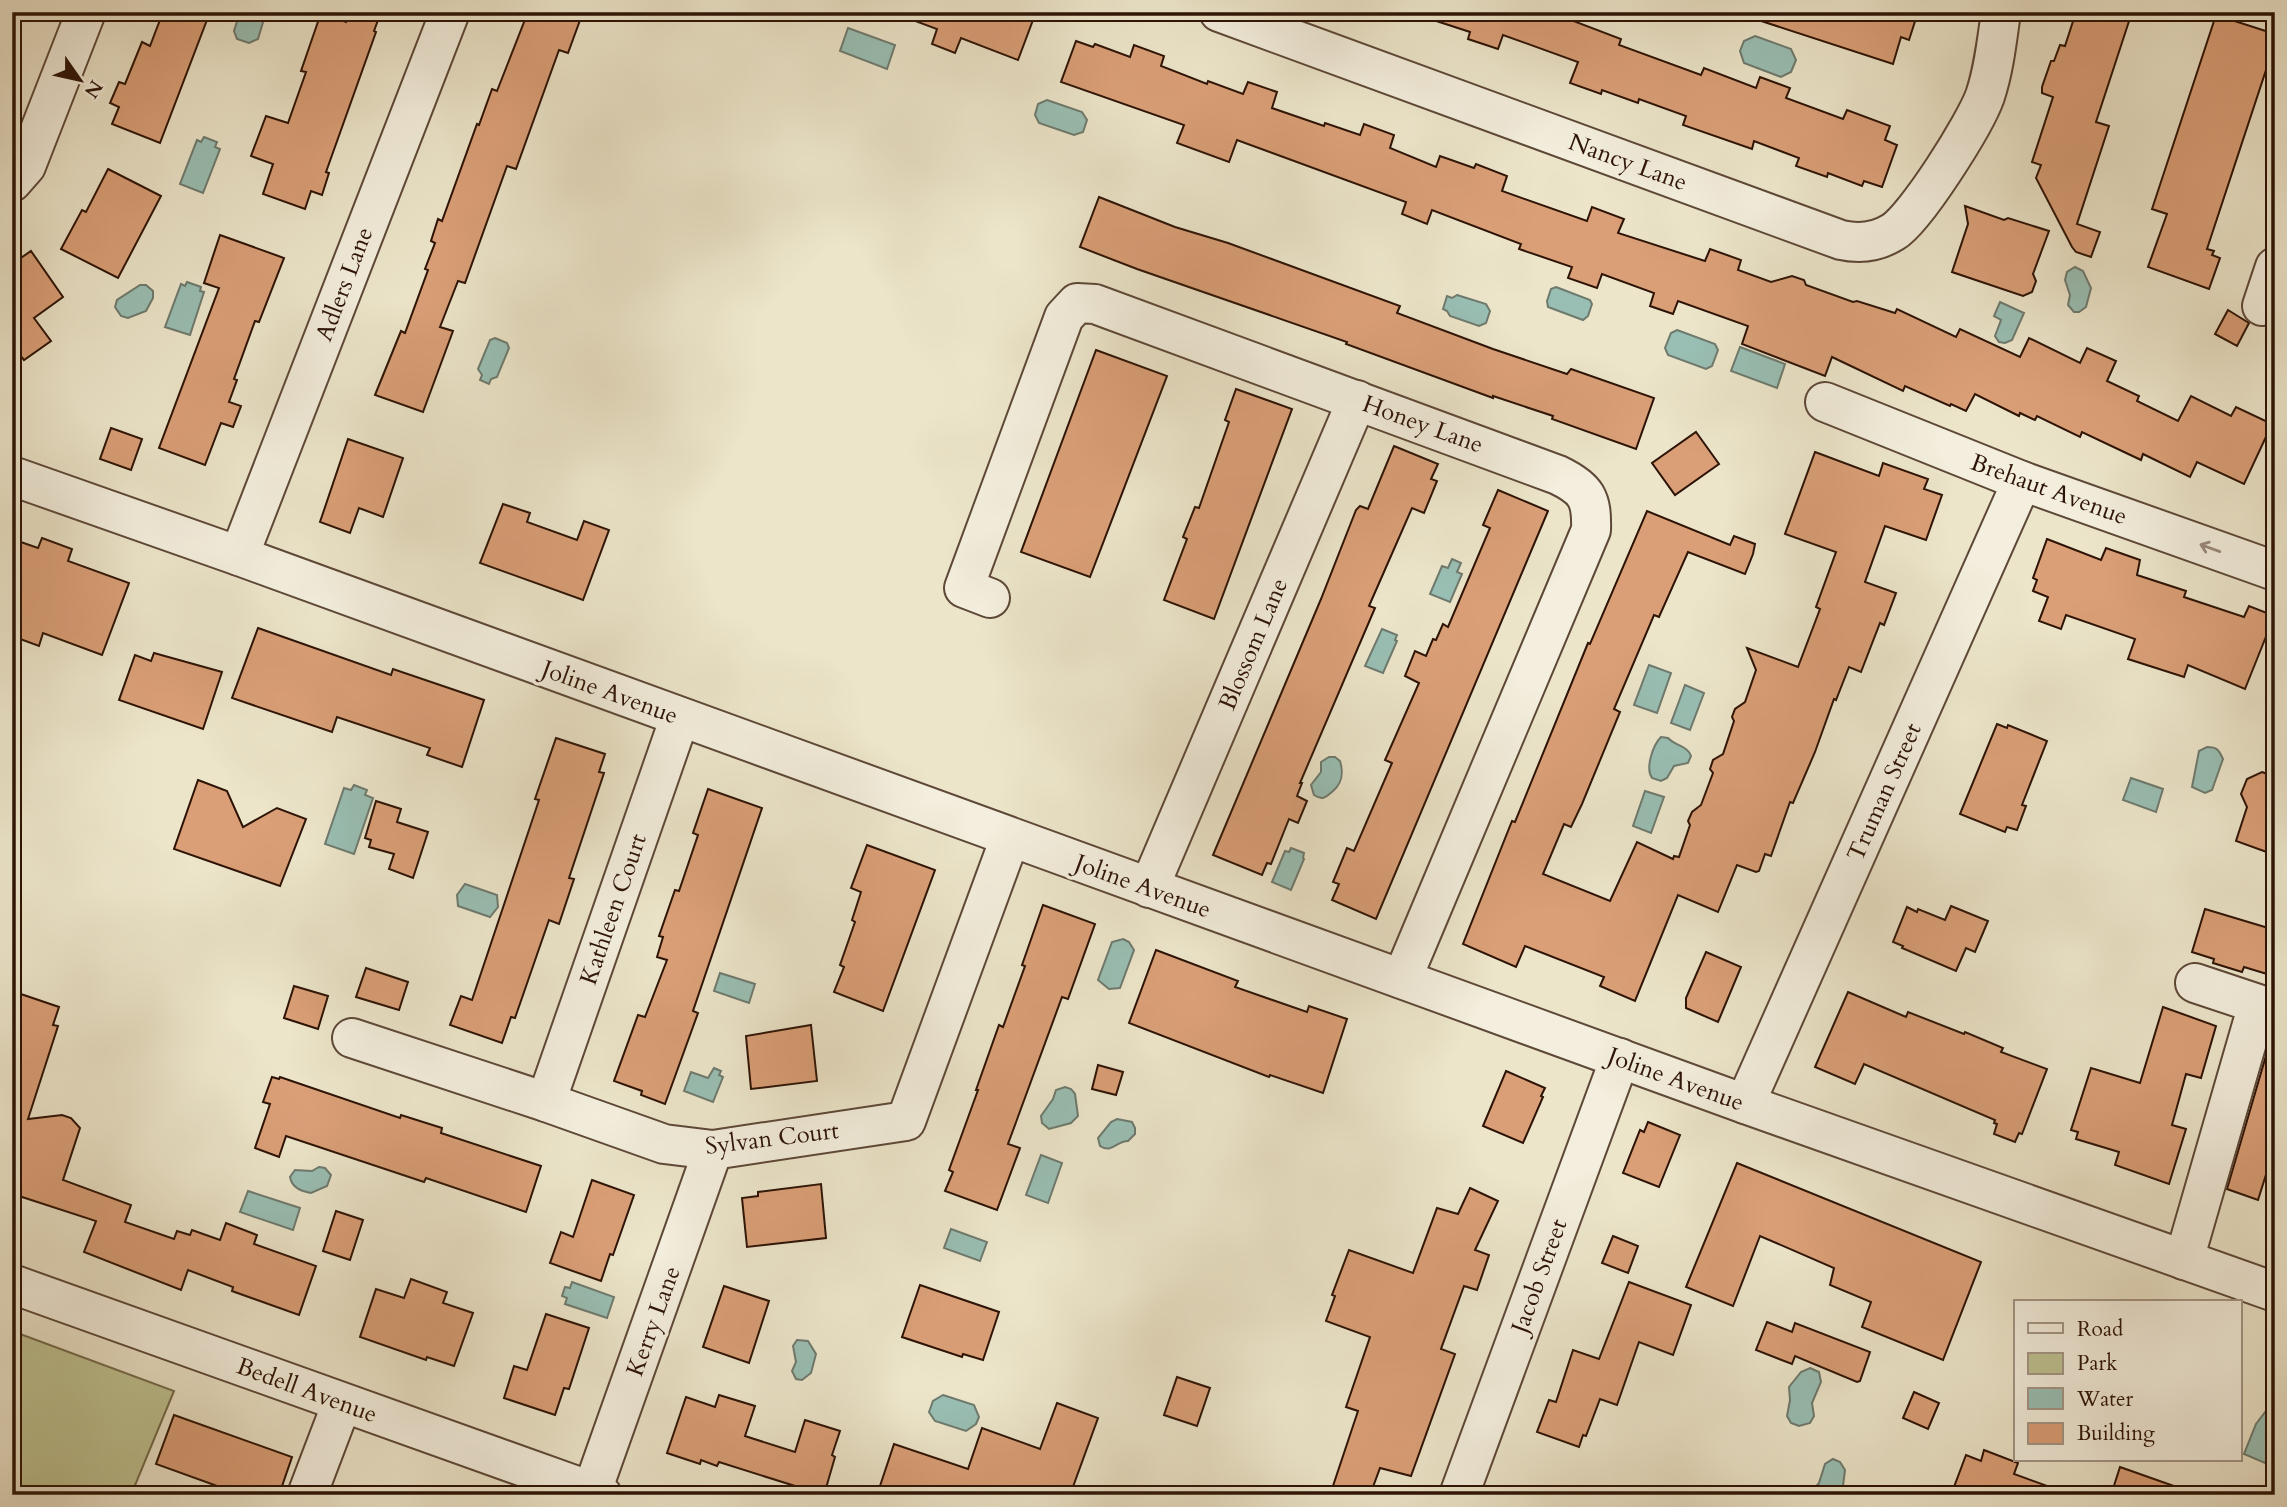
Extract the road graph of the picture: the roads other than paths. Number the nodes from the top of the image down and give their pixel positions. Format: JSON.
{"nodes":[{"id":1,"x":86,"y":12,"type":"edge"},
{"id":2,"x":450,"y":12,"type":"edge"},
{"id":3,"x":1219,"y":12,"type":"edge"},
{"id":4,"x":2001,"y":12,"type":"edge"},
{"id":5,"x":12,"y":182,"type":"edge"},
{"id":6,"x":2275,"y":267,"type":"edge"},
{"id":7,"x":2262,"y":306,"type":"dead end"},
{"id":8,"x":1357,"y":400,"type":"junction"},
{"id":9,"x":1825,"y":402,"type":"dead end"},
{"id":10,"x":12,"y":476,"type":"edge"},
{"id":11,"x":2022,"y":481,"type":"junction"},
{"id":12,"x":239,"y":556,"type":"junction"},
{"id":13,"x":2275,"y":571,"type":"edge"},
{"id":14,"x":990,"y":598,"type":"dead end"},
{"id":15,"x":680,"y":717,"type":"junction"},
{"id":16,"x":1010,"y":838,"type":"junction"},
{"id":17,"x":1149,"y":888,"type":"junction"},
{"id":18,"x":1402,"y":979,"type":"junction"},
{"id":19,"x":2195,"y":983,"type":"dead end"},
{"id":20,"x":352,"y":1038,"type":"dead end"},
{"id":21,"x":1620,"y":1058,"type":"junction"},
{"id":22,"x":546,"y":1101,"type":"junction"},
{"id":23,"x":1745,"y":1104,"type":"junction"},
{"id":24,"x":713,"y":1150,"type":"junction"},
{"id":25,"x":2184,"y":1260,"type":"junction"},
{"id":26,"x":12,"y":1284,"type":"edge"},
{"id":27,"x":2275,"y":1292,"type":"edge"},
{"id":28,"x":342,"y":1403,"type":"junction"},
{"id":29,"x":597,"y":1493,"type":"edge"},
{"id":30,"x":307,"y":1495,"type":"edge"},
{"id":31,"x":1459,"y":1495,"type":"edge"}],
"edges":[{"from":1,"to":5,"type":"street"},
{"from":2,"to":12,"type":"street","name":"Adlers Lane"},
{"from":3,"to":4,"type":"street","name":"Nancy Lane"},
{"from":6,"to":7,"type":"street"},
{"from":8,"to":14,"type":"street","name":"Honey Lane"},
{"from":8,"to":17,"type":"street","name":"Blossom Lane"},
{"from":8,"to":18,"type":"street","name":"Honey Lane"},
{"from":9,"to":11,"type":"street","name":"Brehaut Avenue"},
{"from":10,"to":12,"type":"street","name":"Joline Avenue"},
{"from":13,"to":11,"type":"street","name":"Brehaut Avenue","one_way":true},
{"from":11,"to":23,"type":"street","name":"Truman Street"},
{"from":12,"to":15,"type":"street","name":"Joline Avenue"},
{"from":15,"to":16,"type":"street","name":"Joline Avenue"},
{"from":15,"to":22,"type":"street","name":"Kathleen Court"},
{"from":16,"to":17,"type":"street","name":"Joline Avenue"},
{"from":16,"to":24,"type":"street","name":"Sylvan Court"},
{"from":17,"to":18,"type":"street","name":"Joline Avenue"},
{"from":18,"to":21,"type":"street","name":"Joline Avenue"},
{"from":19,"to":25,"type":"street"},
{"from":20,"to":22,"type":"street","name":"Sylvan Court"},
{"from":21,"to":23,"type":"street","name":"Joline Avenue"},
{"from":21,"to":31,"type":"street","name":"Jacob Street"},
{"from":22,"to":24,"type":"street","name":"Sylvan Court"},
{"from":23,"to":25,"type":"street","name":"Joline Avenue"},
{"from":24,"to":29,"type":"street","name":"Kerry Lane"},
{"from":25,"to":27,"type":"street","name":"Joline Avenue"},
{"from":26,"to":28,"type":"street","name":"Bedell Avenue"},
{"from":28,"to":29,"type":"street","name":"Bedell Avenue"},
{"from":28,"to":30,"type":"street"}]}
